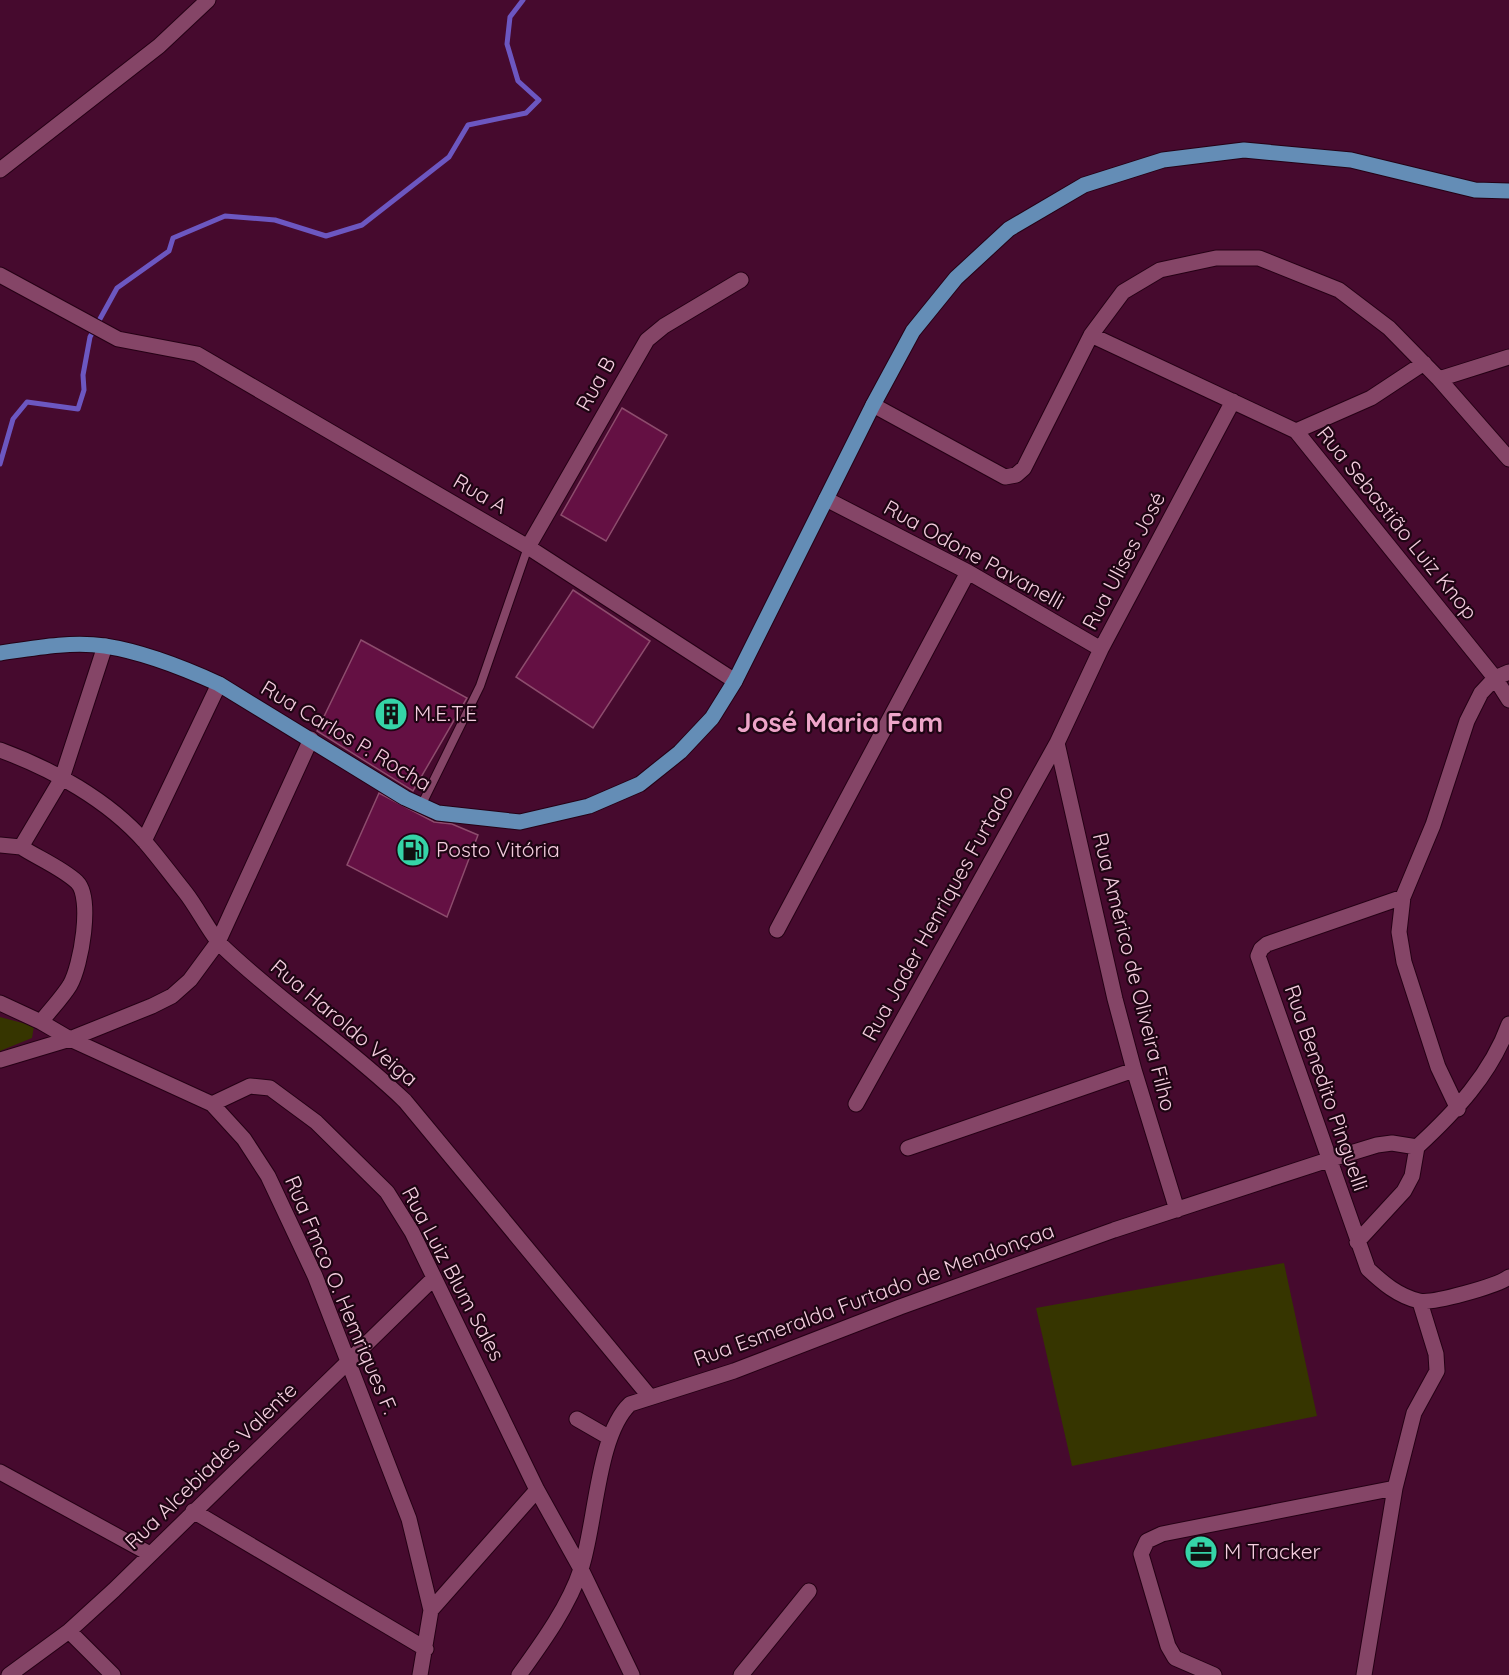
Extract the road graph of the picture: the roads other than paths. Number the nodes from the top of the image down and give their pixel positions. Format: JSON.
{"nodes":[{"id":1,"x":208,"y":0,"type":"edge"},
{"id":2,"x":0,"y":170,"type":"edge"},
{"id":3,"x":1509,"y":191,"type":"edge"},
{"id":4,"x":0,"y":275,"type":"edge"},
{"id":5,"x":741,"y":280,"type":"dead end"},
{"id":6,"x":1091,"y":335,"type":"junction"},
{"id":7,"x":1509,"y":357,"type":"edge"},
{"id":8,"x":1424,"y":363,"type":"junction"},
{"id":9,"x":1439,"y":379,"type":"junction"},
{"id":10,"x":1233,"y":401,"type":"junction"},
{"id":11,"x":873,"y":405,"type":"junction"},
{"id":12,"x":1296,"y":431,"type":"junction"},
{"id":13,"x":1509,"y":459,"type":"edge"},
{"id":14,"x":826,"y":499,"type":"junction"},
{"id":15,"x":528,"y":547,"type":"junction"},
{"id":16,"x":968,"y":572,"type":"junction"},
{"id":17,"x":105,"y":646,"type":"junction"},
{"id":18,"x":1101,"y":649,"type":"junction"},
{"id":19,"x":0,"y":652,"type":"edge"},
{"id":20,"x":1502,"y":675,"type":"edge"},
{"id":21,"x":735,"y":681,"type":"junction"},
{"id":22,"x":219,"y":684,"type":"junction"},
{"id":23,"x":1509,"y":700,"type":"edge"},
{"id":24,"x":311,"y":740,"type":"junction"},
{"id":25,"x":1057,"y":743,"type":"junction"},
{"id":26,"x":0,"y":750,"type":"edge"},
{"id":27,"x":62,"y":778,"type":"junction"},
{"id":28,"x":421,"y":806,"type":"junction"},
{"id":29,"x":144,"y":841,"type":"junction"},
{"id":30,"x":0,"y":845,"type":"edge"},
{"id":31,"x":21,"y":847,"type":"junction"},
{"id":32,"x":1403,"y":897,"type":"junction"},
{"id":33,"x":777,"y":930,"type":"dead end"},
{"id":34,"x":218,"y":942,"type":"junction"},
{"id":35,"x":0,"y":1003,"type":"edge"},
{"id":36,"x":41,"y":1022,"type":"junction"},
{"id":37,"x":1509,"y":1024,"type":"edge"},
{"id":38,"x":70,"y":1039,"type":"junction"},
{"id":39,"x":0,"y":1060,"type":"edge"},
{"id":40,"x":1134,"y":1070,"type":"junction"},
{"id":41,"x":212,"y":1104,"type":"junction"},
{"id":42,"x":856,"y":1104,"type":"dead end"},
{"id":43,"x":1458,"y":1109,"type":"junction"},
{"id":44,"x":1417,"y":1147,"type":"junction"},
{"id":45,"x":908,"y":1148,"type":"dead end"},
{"id":46,"x":1328,"y":1160,"type":"junction"},
{"id":47,"x":1177,"y":1210,"type":"junction"},
{"id":48,"x":1357,"y":1242,"type":"junction"},
{"id":49,"x":1509,"y":1277,"type":"edge"},
{"id":50,"x":434,"y":1278,"type":"junction"},
{"id":51,"x":1420,"y":1302,"type":"junction"},
{"id":52,"x":350,"y":1362,"type":"junction"},
{"id":53,"x":650,"y":1397,"type":"junction"},
{"id":54,"x":577,"y":1419,"type":"dead end"},
{"id":55,"x":610,"y":1438,"type":"junction"},
{"id":56,"x":0,"y":1473,"type":"edge"},
{"id":57,"x":1395,"y":1488,"type":"junction"},
{"id":58,"x":537,"y":1490,"type":"junction"},
{"id":59,"x":193,"y":1511,"type":"junction"},
{"id":60,"x":150,"y":1554,"type":"junction"},
{"id":61,"x":581,"y":1569,"type":"junction"},
{"id":62,"x":809,"y":1591,"type":"dead end"},
{"id":63,"x":431,"y":1610,"type":"junction"},
{"id":64,"x":69,"y":1632,"type":"junction"},
{"id":65,"x":426,"y":1649,"type":"junction"},
{"id":66,"x":9,"y":1675,"type":"edge"},
{"id":67,"x":113,"y":1675,"type":"edge"},
{"id":68,"x":420,"y":1675,"type":"edge"},
{"id":69,"x":519,"y":1675,"type":"edge"},
{"id":70,"x":632,"y":1675,"type":"edge"},
{"id":71,"x":741,"y":1675,"type":"edge"},
{"id":72,"x":1214,"y":1675,"type":"edge"},
{"id":73,"x":1364,"y":1675,"type":"edge"}],
"edges":[{"from":1,"to":2,"type":"street"},
{"from":3,"to":11,"type":"main road","name":"Rua Carlos P. Rocha"},
{"from":4,"to":15,"type":"street","name":"Rua A"},
{"from":5,"to":15,"type":"street","name":"Rua B"},
{"from":6,"to":8,"type":"street"},
{"from":6,"to":10,"type":"street","name":"Rua Sebastião Luiz Knop"},
{"from":6,"to":11,"type":"street"},
{"from":7,"to":9,"type":"street"},
{"from":8,"to":9,"type":"street"},
{"from":8,"to":12,"type":"street"},
{"from":9,"to":13,"type":"street"},
{"from":10,"to":12,"type":"street","name":"Rua Sebastião Luiz Knop"},
{"from":10,"to":18,"type":"street","name":"Rua Ulises José"},
{"from":11,"to":14,"type":"main road","name":"Rua Carlos P. Rocha"},
{"from":12,"to":20,"type":"street","name":"Rua Sebastião Luiz Knop"},
{"from":14,"to":16,"type":"street","name":"Rua Odone Pavanelli"},
{"from":14,"to":21,"type":"main road","name":"Rua Carlos P. Rocha"},
{"from":15,"to":21,"type":"street","name":"Rua A"},
{"from":15,"to":28,"type":"lane"},
{"from":16,"to":18,"type":"street","name":"Rua Odone Pavanelli"},
{"from":16,"to":33,"type":"street"},
{"from":17,"to":19,"type":"main road","name":"Rua Carlos P. Rocha"},
{"from":17,"to":22,"type":"main road","name":"Rua Carlos P. Rocha"},
{"from":17,"to":27,"type":"street"},
{"from":18,"to":25,"type":"street","name":"Rua Ulises José"},
{"from":20,"to":23,"type":"street","name":"Rua Sebastião Luiz Knop"},
{"from":20,"to":32,"type":"street"},
{"from":21,"to":28,"type":"main road","name":"Rua Carlos P. Rocha"},
{"from":22,"to":24,"type":"main road","name":"Rua Carlos P. Rocha"},
{"from":22,"to":29,"type":"street"},
{"from":24,"to":28,"type":"main road","name":"Rua Carlos P. Rocha"},
{"from":24,"to":34,"type":"street"},
{"from":25,"to":40,"type":"street","name":"Rua Américo de Oliveira Filho"},
{"from":25,"to":42,"type":"street","name":"Rua Jader Henriques Furtado"},
{"from":26,"to":27,"type":"street","name":"Rua Haroldo Veiga"},
{"from":27,"to":29,"type":"street","name":"Rua Haroldo Veiga"},
{"from":27,"to":31,"type":"street"},
{"from":29,"to":34,"type":"street","name":"Rua Haroldo Veiga"},
{"from":30,"to":31,"type":"street"},
{"from":31,"to":36,"type":"street"},
{"from":32,"to":43,"type":"street"},
{"from":32,"to":46,"type":"street","name":"Rua Benedito Pinguelli"},
{"from":34,"to":38,"type":"street"},
{"from":34,"to":53,"type":"street","name":"Rua Haroldo Veiga"},
{"from":35,"to":36,"type":"street","name":"Rua Fmco O. Hemriques F."},
{"from":36,"to":38,"type":"street","name":"Rua Fmco O. Hemriques F."},
{"from":37,"to":43,"type":"street"},
{"from":38,"to":39,"type":"street"},
{"from":38,"to":41,"type":"street","name":"Rua Fmco O. Hemriques F."},
{"from":40,"to":45,"type":"street"},
{"from":40,"to":47,"type":"street","name":"Rua Américo de Oliveira Filho"},
{"from":41,"to":50,"type":"street","name":"Rua Luiz Blum Sales"},
{"from":41,"to":52,"type":"street","name":"Rua Fmco O. Hemriques F."},
{"from":43,"to":44,"type":"street"},
{"from":44,"to":46,"type":"street","name":"Rua Esmeralda Furtado de Mendonçaa"},
{"from":44,"to":48,"type":"street"},
{"from":46,"to":47,"type":"street","name":"Rua Esmeralda Furtado de Mendonçaa"},
{"from":46,"to":48,"type":"street","name":"Rua Benedito Pinguelli"},
{"from":47,"to":53,"type":"street","name":"Rua Esmeralda Furtado de Mendonçaa"},
{"from":48,"to":51,"type":"street","name":"Rua Benedito Pinguelli"},
{"from":49,"to":51,"type":"street"},
{"from":50,"to":52,"type":"street","name":"Rua Alcebiades Valente"},
{"from":50,"to":58,"type":"street","name":"Rua Luiz Blum Sales"},
{"from":51,"to":57,"type":"street"},
{"from":52,"to":59,"type":"street","name":"Rua Alcebiades Valente"},
{"from":52,"to":63,"type":"street","name":"Rua Fmco O. Hemriques F."},
{"from":53,"to":55,"type":"street","name":"Rua Esmeralda Furtado de Mendonçaa"},
{"from":54,"to":55,"type":"street"},
{"from":55,"to":61,"type":"street","name":"Rua Esmeralda Furtado de Mendonçaa"},
{"from":56,"to":60,"type":"street"},
{"from":57,"to":72,"type":"street"},
{"from":57,"to":73,"type":"street"},
{"from":58,"to":61,"type":"street","name":"Rua Luiz Blum Sales"},
{"from":58,"to":63,"type":"street"},
{"from":59,"to":60,"type":"street","name":"Rua Alcebiades Valente"},
{"from":59,"to":65,"type":"street"},
{"from":60,"to":64,"type":"street","name":"Rua Alcebiades Valente"},
{"from":61,"to":69,"type":"street","name":"Rua Esmeralda Furtado de Mendonçaa"},
{"from":61,"to":70,"type":"street","name":"Rua Luiz Blum Sales"},
{"from":62,"to":71,"type":"street"},
{"from":63,"to":65,"type":"street","name":"Rua Fmco O. Hemriques F."},
{"from":64,"to":66,"type":"street","name":"Rua Alcebiades Valente"},
{"from":64,"to":67,"type":"street"},
{"from":65,"to":68,"type":"street","name":"Rua Fmco O. Hemriques F."}]}
